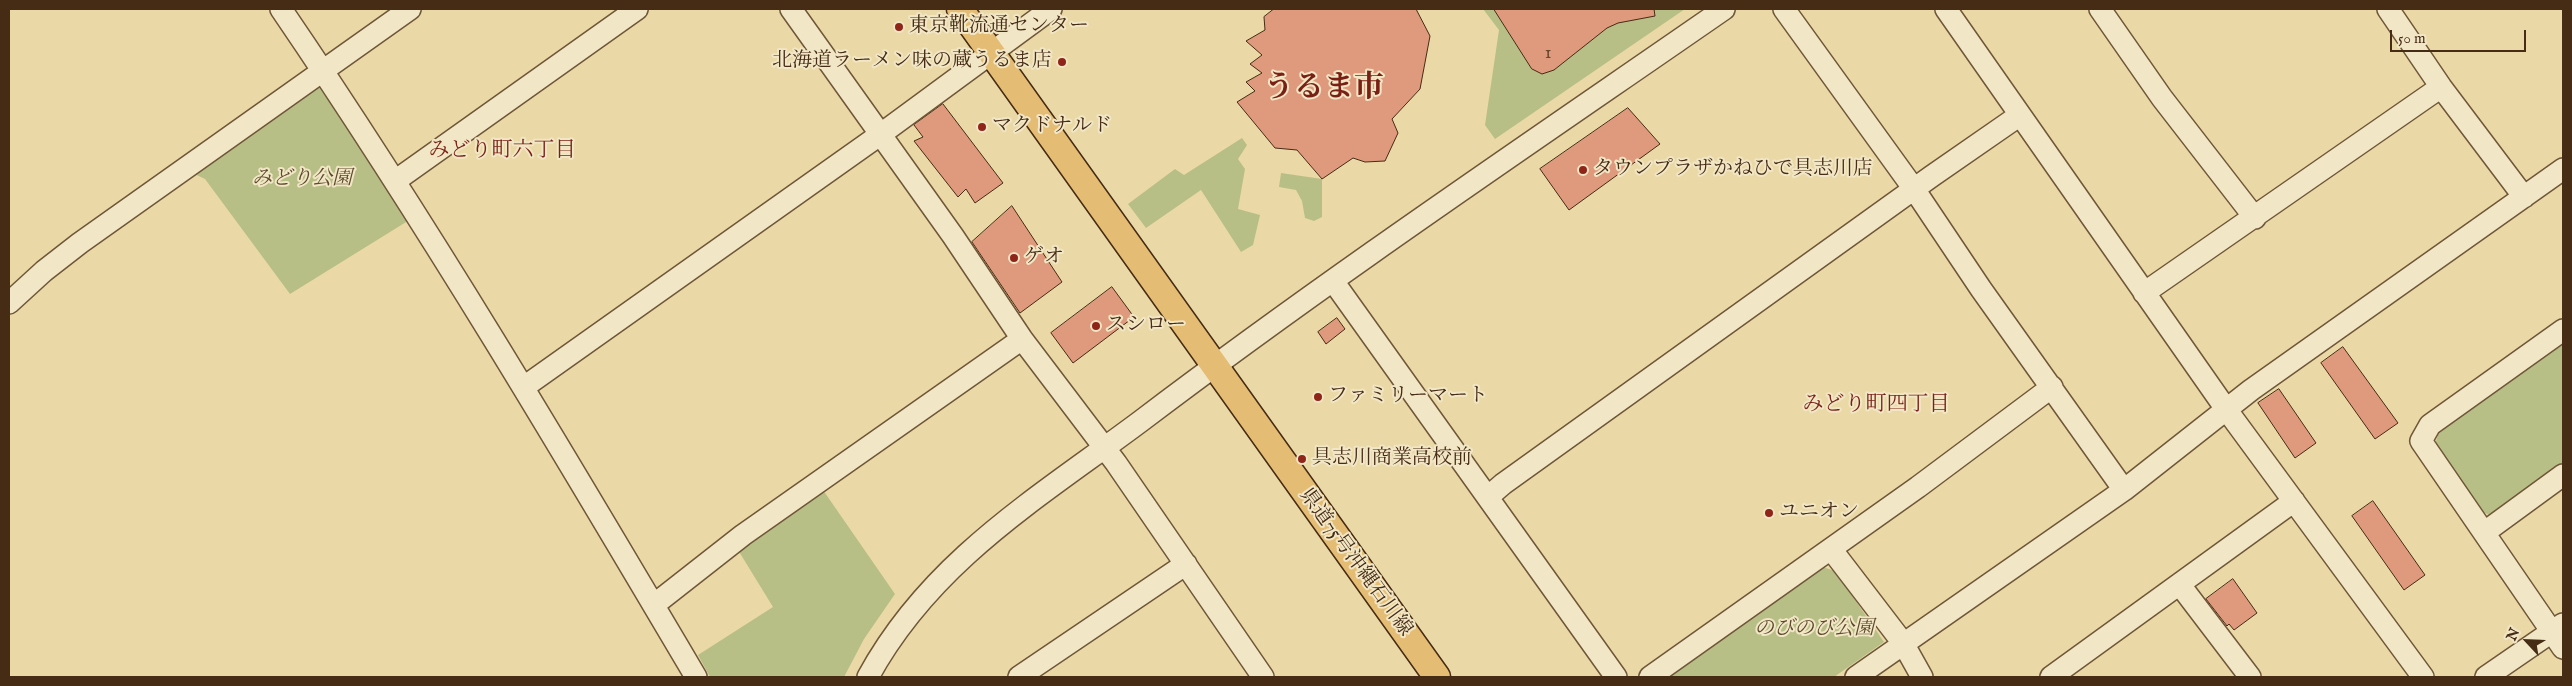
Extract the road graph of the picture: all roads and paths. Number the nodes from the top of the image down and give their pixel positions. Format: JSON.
{"nodes":[{"id":1,"x":281,"y":9,"type":"edge"},
{"id":2,"x":410,"y":9,"type":"edge"},
{"id":3,"x":637,"y":9,"type":"edge"},
{"id":4,"x":791,"y":9,"type":"edge"},
{"id":5,"x":960,"y":9,"type":"edge"},
{"id":6,"x":1051,"y":9,"type":"edge"},
{"id":7,"x":1724,"y":9,"type":"edge"},
{"id":8,"x":1784,"y":9,"type":"edge"},
{"id":9,"x":1946,"y":9,"type":"edge"},
{"id":10,"x":2100,"y":9,"type":"edge"},
{"id":11,"x":2388,"y":9,"type":"edge"},
{"id":12,"x":991,"y":53,"type":"junction"},
{"id":13,"x":323,"y":71,"type":"junction"},
{"id":14,"x":2441,"y":87,"type":"junction"},
{"id":15,"x":2020,"y":116,"type":"junction"},
{"id":16,"x":881,"y":134,"type":"junction"},
{"id":17,"x":2563,"y":169,"type":"edge"},
{"id":18,"x":395,"y":181,"type":"junction"},
{"id":19,"x":1914,"y":189,"type":"junction"},
{"id":20,"x":2524,"y":197,"type":"junction"},
{"id":21,"x":2254,"y":218,"type":"junction"},
{"id":22,"x":1334,"y":281,"type":"junction"},
{"id":23,"x":2144,"y":293,"type":"junction"},
{"id":24,"x":9,"y":302,"type":"edge"},
{"id":25,"x":2563,"y":330,"type":"edge"},
{"id":26,"x":1022,"y":339,"type":"junction"},
{"id":27,"x":1214,"y":366,"type":"junction"},
{"id":28,"x":524,"y":387,"type":"junction"},
{"id":29,"x":2052,"y":387,"type":"junction"},
{"id":30,"x":2226,"y":409,"type":"junction"},
{"id":31,"x":1103,"y":449,"type":"junction"},
{"id":32,"x":2563,"y":475,"type":"edge"},
{"id":33,"x":2124,"y":490,"type":"junction"},
{"id":34,"x":1488,"y":497,"type":"junction"},
{"id":35,"x":2294,"y":501,"type":"junction"},
{"id":36,"x":2485,"y":532,"type":"junction"},
{"id":37,"x":1831,"y":549,"type":"junction"},
{"id":38,"x":1186,"y":564,"type":"junction"},
{"id":39,"x":2180,"y":586,"type":"junction"},
{"id":40,"x":655,"y":604,"type":"junction"},
{"id":41,"x":2560,"y":635,"type":"edge"},
{"id":42,"x":1903,"y":643,"type":"junction"},
{"id":43,"x":696,"y":677,"type":"edge"},
{"id":44,"x":868,"y":677,"type":"edge"},
{"id":45,"x":1019,"y":677,"type":"edge"},
{"id":46,"x":1263,"y":677,"type":"edge"},
{"id":47,"x":1437,"y":677,"type":"edge"},
{"id":48,"x":1616,"y":677,"type":"edge"},
{"id":49,"x":1650,"y":677,"type":"edge"},
{"id":50,"x":1856,"y":677,"type":"edge"},
{"id":51,"x":1922,"y":677,"type":"edge"},
{"id":52,"x":2052,"y":677,"type":"edge"},
{"id":53,"x":2250,"y":677,"type":"edge"},
{"id":54,"x":2423,"y":677,"type":"edge"},
{"id":55,"x":2486,"y":677,"type":"edge"}],
"edges":[{"from":1,"to":13,"type":"street"},
{"from":2,"to":13,"type":"street"},
{"from":3,"to":18,"type":"street"},
{"from":4,"to":16,"type":"street"},
{"from":5,"to":12,"type":"main road","name":"県道75号沖縄石川線"},
{"from":6,"to":12,"type":"street"},
{"from":7,"to":22,"type":"street"},
{"from":8,"to":19,"type":"street"},
{"from":9,"to":15,"type":"street"},
{"from":10,"to":21,"type":"street"},
{"from":11,"to":14,"type":"street"},
{"from":12,"to":16,"type":"street"},
{"from":12,"to":27,"type":"main road","name":"県道75号沖縄石川線"},
{"from":13,"to":18,"type":"street"},
{"from":13,"to":24,"type":"street"},
{"from":14,"to":20,"type":"street"},
{"from":14,"to":21,"type":"street"},
{"from":15,"to":19,"type":"street"},
{"from":15,"to":23,"type":"street"},
{"from":16,"to":26,"type":"street"},
{"from":16,"to":28,"type":"street"},
{"from":17,"to":20,"type":"street"},
{"from":18,"to":28,"type":"street"},
{"from":19,"to":29,"type":"street"},
{"from":19,"to":34,"type":"street"},
{"from":20,"to":30,"type":"street"},
{"from":21,"to":23,"type":"street"},
{"from":22,"to":27,"type":"street"},
{"from":22,"to":34,"type":"street"},
{"from":23,"to":30,"type":"street"},
{"from":25,"to":36,"type":"street"},
{"from":26,"to":31,"type":"street"},
{"from":26,"to":40,"type":"street"},
{"from":27,"to":31,"type":"street"},
{"from":27,"to":47,"type":"main road","name":"県道75号沖縄石川線"},
{"from":28,"to":40,"type":"street"},
{"from":29,"to":33,"type":"street"},
{"from":29,"to":37,"type":"street"},
{"from":30,"to":33,"type":"street"},
{"from":30,"to":35,"type":"street"},
{"from":31,"to":38,"type":"street"},
{"from":31,"to":44,"type":"street"},
{"from":32,"to":36,"type":"street"},
{"from":33,"to":42,"type":"street"},
{"from":34,"to":48,"type":"street"},
{"from":35,"to":39,"type":"street"},
{"from":35,"to":54,"type":"street"},
{"from":36,"to":41,"type":"street"},
{"from":37,"to":42,"type":"street"},
{"from":37,"to":49,"type":"street"},
{"from":38,"to":45,"type":"street"},
{"from":38,"to":46,"type":"street"},
{"from":39,"to":52,"type":"street"},
{"from":39,"to":53,"type":"street"},
{"from":40,"to":43,"type":"street"},
{"from":41,"to":55,"type":"street"},
{"from":42,"to":50,"type":"street"},
{"from":42,"to":51,"type":"street"}]}
